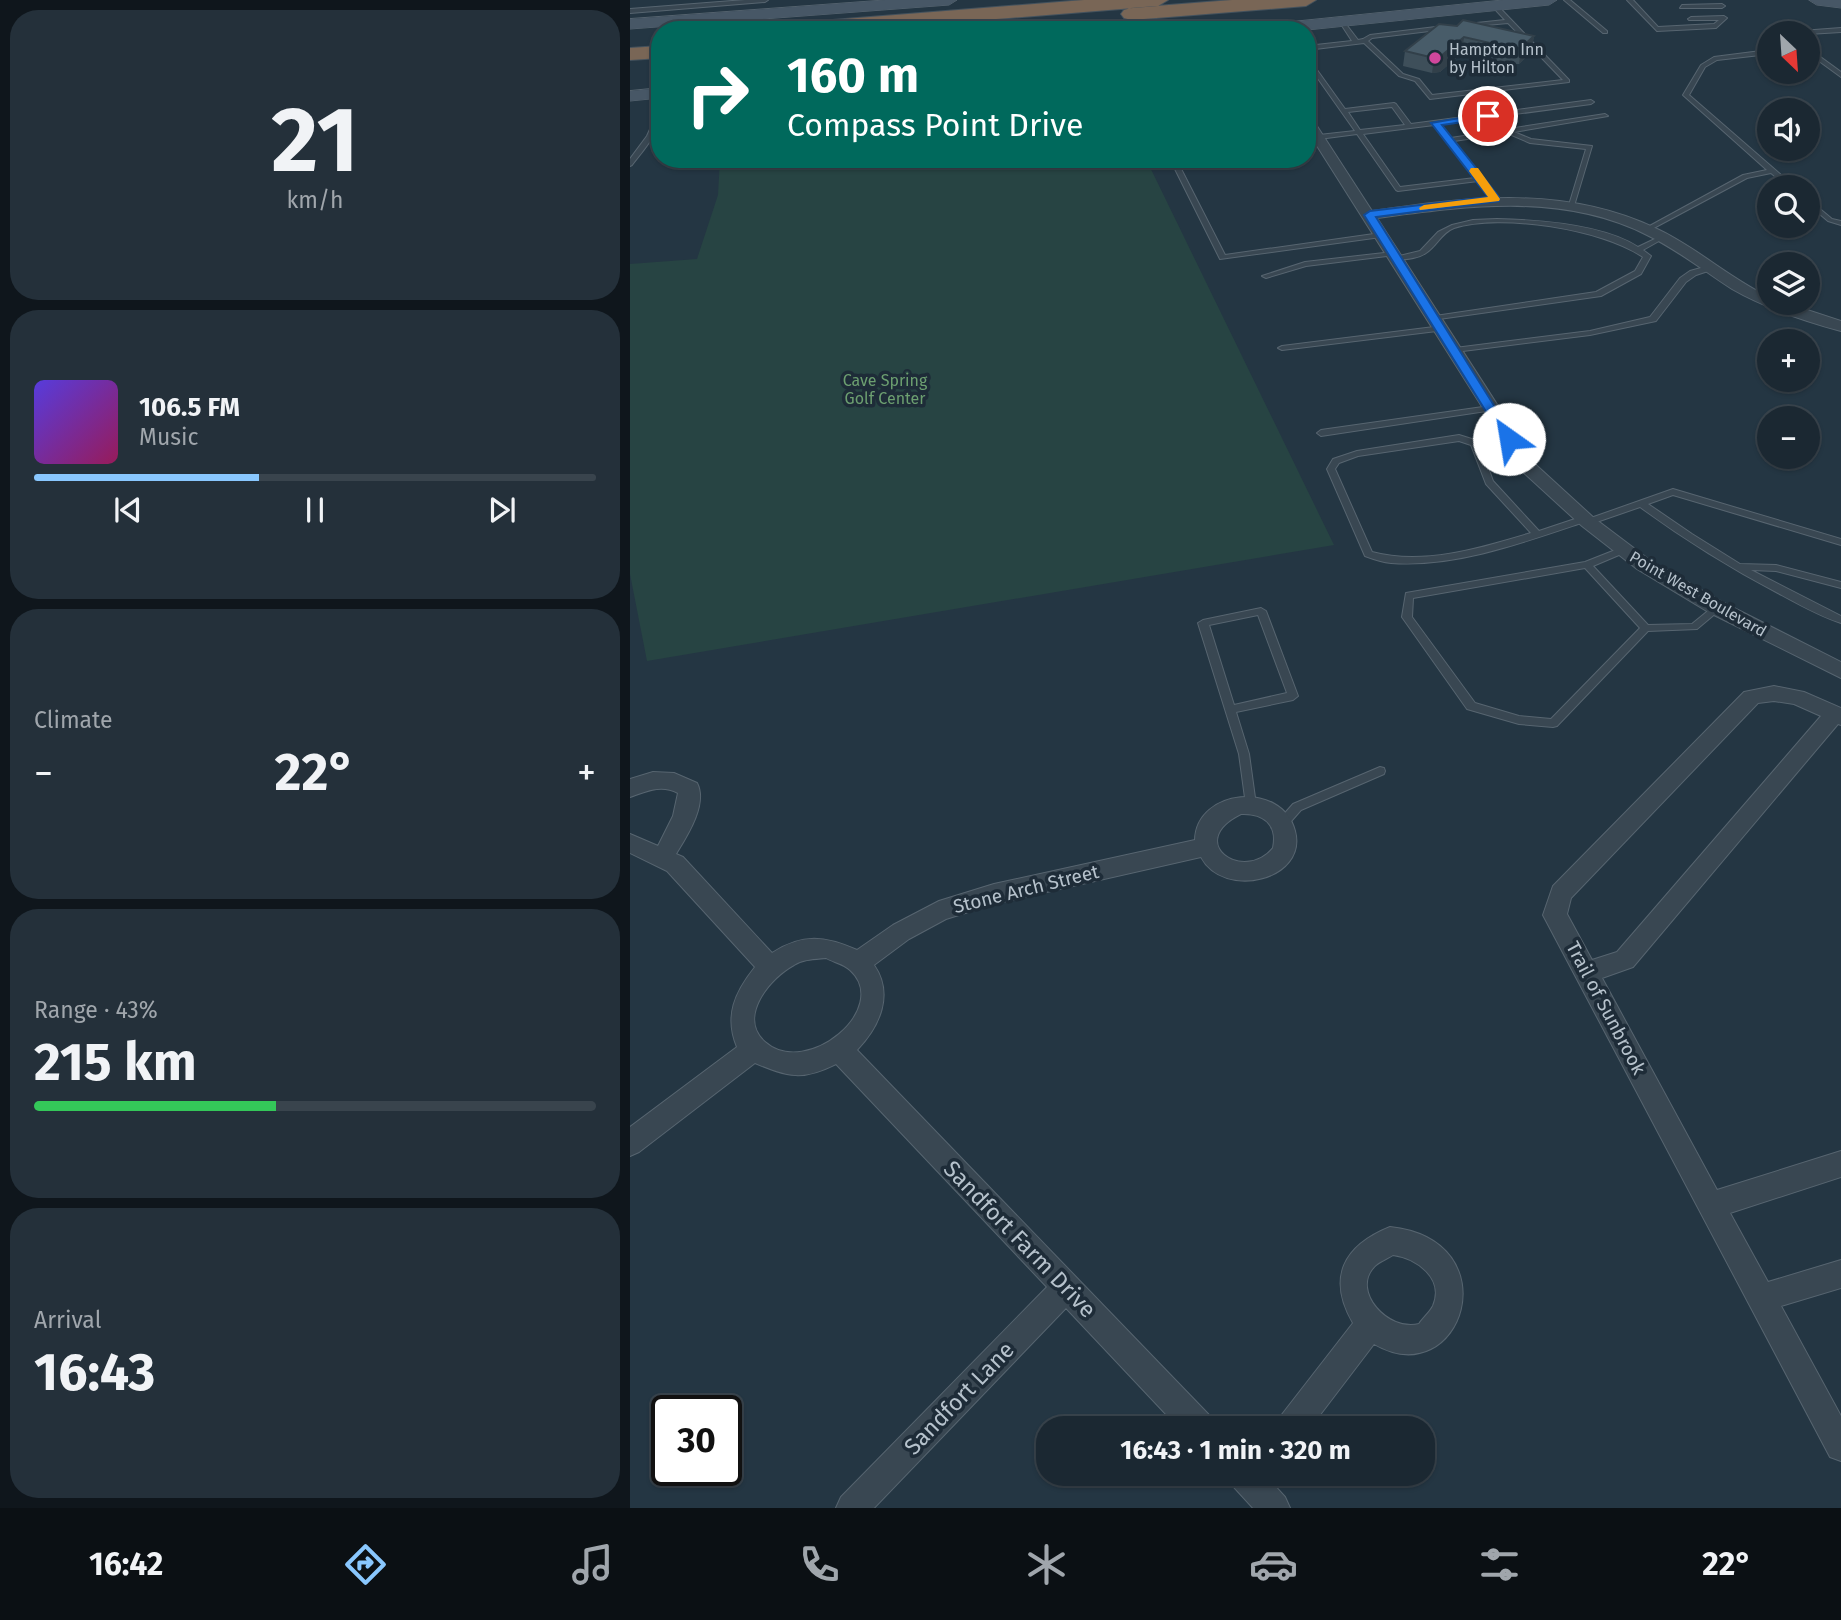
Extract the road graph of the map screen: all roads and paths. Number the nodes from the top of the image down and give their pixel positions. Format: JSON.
{"nodes":[{"id":1,"x":765,"y":0,"type":"edge"},
{"id":2,"x":949,"y":0,"type":"edge"},
{"id":3,"x":1158,"y":0,"type":"edge"},
{"id":4,"x":1306,"y":0,"type":"edge"},
{"id":5,"x":1549,"y":0,"type":"edge"},
{"id":6,"x":1567,"y":0,"type":"edge"},
{"id":7,"x":1630,"y":0,"type":"edge"},
{"id":8,"x":1817,"y":0,"type":"edge"},
{"id":9,"x":904,"y":2,"type":"edge"},
{"id":10,"x":1721,"y":3,"type":"edge"},
{"id":11,"x":1841,"y":3,"type":"edge"},
{"id":12,"x":842,"y":4,"type":"edge"},
{"id":13,"x":1495,"y":6,"type":"junction"},
{"id":14,"x":1682,"y":7,"type":"dead end"},
{"id":15,"x":1638,"y":8,"type":"junction"},
{"id":16,"x":1651,"y":8,"type":"dead end"},
{"id":17,"x":1724,"y":18,"type":"junction"},
{"id":18,"x":1691,"y":19,"type":"dead end"},
{"id":19,"x":1650,"y":20,"type":"junction"},
{"id":20,"x":1661,"y":20,"type":"dead end"},
{"id":21,"x":895,"y":21,"type":"edge"},
{"id":22,"x":1048,"y":21,"type":"edge"},
{"id":23,"x":1342,"y":21,"type":"junction"},
{"id":24,"x":1509,"y":21,"type":"junction"},
{"id":25,"x":635,"y":22,"type":"edge"},
{"id":26,"x":1316,"y":24,"type":"edge"},
{"id":27,"x":1464,"y":26,"type":"edge"},
{"id":28,"x":1452,"y":27,"type":"edge"},
{"id":29,"x":1841,"y":30,"type":"edge"},
{"id":30,"x":1415,"y":32,"type":"junction"},
{"id":31,"x":1605,"y":32,"type":"dead end"},
{"id":32,"x":1820,"y":32,"type":"edge"},
{"id":33,"x":651,"y":33,"type":"edge"},
{"id":34,"x":1439,"y":36,"type":"edge"},
{"id":35,"x":1356,"y":41,"type":"junction"},
{"id":36,"x":1365,"y":41,"type":"junction"},
{"id":37,"x":1316,"y":47,"type":"edge"},
{"id":38,"x":651,"y":53,"type":"edge"},
{"id":39,"x":1757,"y":53,"type":"edge"},
{"id":40,"x":630,"y":54,"type":"edge"},
{"id":41,"x":1820,"y":59,"type":"edge"},
{"id":42,"x":1316,"y":71,"type":"edge"},
{"id":43,"x":1841,"y":75,"type":"edge"},
{"id":44,"x":651,"y":94,"type":"edge"},
{"id":45,"x":630,"y":96,"type":"edge"},
{"id":46,"x":1591,"y":102,"type":"dead end"},
{"id":47,"x":1344,"y":111,"type":"junction"},
{"id":48,"x":1605,"y":116,"type":"dead end"},
{"id":49,"x":1436,"y":123,"type":"junction"},
{"id":50,"x":1409,"y":126,"type":"junction"},
{"id":51,"x":1316,"y":130,"type":"edge"},
{"id":52,"x":1507,"y":131,"type":"junction"},
{"id":53,"x":1359,"y":132,"type":"junction"},
{"id":54,"x":651,"y":134,"type":"edge"},
{"id":55,"x":1316,"y":136,"type":"edge"},
{"id":56,"x":1450,"y":140,"type":"junction"},
{"id":57,"x":630,"y":164,"type":"edge"},
{"id":58,"x":1178,"y":168,"type":"edge"},
{"id":59,"x":1772,"y":170,"type":"junction"},
{"id":60,"x":1778,"y":175,"type":"edge"},
{"id":61,"x":1480,"y":178,"type":"junction"},
{"id":62,"x":1495,"y":199,"type":"junction"},
{"id":63,"x":1573,"y":199,"type":"junction"},
{"id":64,"x":1820,"y":211,"type":"edge"},
{"id":65,"x":1370,"y":215,"type":"junction"},
{"id":66,"x":1841,"y":223,"type":"edge"},
{"id":67,"x":1648,"y":229,"type":"junction"},
{"id":68,"x":1381,"y":235,"type":"junction"},
{"id":69,"x":1663,"y":237,"type":"junction"},
{"id":70,"x":1640,"y":249,"type":"junction"},
{"id":71,"x":1394,"y":256,"type":"junction"},
{"id":72,"x":1708,"y":268,"type":"junction"},
{"id":73,"x":1266,"y":276,"type":"dead end"},
{"id":74,"x":1757,"y":296,"type":"edge"},
{"id":75,"x":1808,"y":315,"type":"edge"},
{"id":76,"x":1438,"y":323,"type":"junction"},
{"id":77,"x":1841,"y":326,"type":"edge"},
{"id":78,"x":1282,"y":348,"type":"dead end"},
{"id":79,"x":1455,"y":350,"type":"junction"},
{"id":80,"x":1490,"y":408,"type":"junction"},
{"id":81,"x":1321,"y":433,"type":"dead end"},
{"id":82,"x":1509,"y":439,"type":"junction"},
{"id":83,"x":1475,"y":443,"type":"junction"},
{"id":84,"x":1641,"y":503,"type":"junction"},
{"id":85,"x":1586,"y":521,"type":"junction"},
{"id":86,"x":1538,"y":534,"type":"junction"},
{"id":87,"x":1841,"y":542,"type":"edge"},
{"id":88,"x":1623,"y":550,"type":"junction"},
{"id":89,"x":1587,"y":565,"type":"junction"},
{"id":90,"x":1739,"y":567,"type":"junction"},
{"id":91,"x":1841,"y":585,"type":"edge"},
{"id":92,"x":1717,"y":608,"type":"junction"},
{"id":93,"x":1841,"y":620,"type":"edge"},
{"id":94,"x":1646,"y":628,"type":"junction"},
{"id":95,"x":1841,"y":671,"type":"edge"},
{"id":96,"x":1231,"y":709,"type":"junction"},
{"id":97,"x":1838,"y":715,"type":"edge"},
{"id":98,"x":1380,"y":771,"type":"dead end"},
{"id":99,"x":630,"y":788,"type":"edge"},
{"id":100,"x":1251,"y":805,"type":"junction"},
{"id":101,"x":1282,"y":824,"type":"junction"},
{"id":102,"x":630,"y":843,"type":"edge"},
{"id":103,"x":1205,"y":847,"type":"junction"},
{"id":104,"x":662,"y":858,"type":"junction"},
{"id":105,"x":860,"y":961,"type":"junction"},
{"id":106,"x":770,"y":967,"type":"junction"},
{"id":107,"x":1587,"y":972,"type":"junction"},
{"id":108,"x":754,"y":1049,"type":"junction"},
{"id":109,"x":840,"y":1050,"type":"junction"},
{"id":110,"x":630,"y":1143,"type":"edge"},
{"id":111,"x":1841,"y":1164,"type":"edge"},
{"id":112,"x":1712,"y":1205,"type":"junction"},
{"id":113,"x":1841,"y":1274,"type":"edge"},
{"id":114,"x":1066,"y":1287,"type":"junction"},
{"id":115,"x":1761,"y":1298,"type":"junction"},
{"id":116,"x":1370,"y":1325,"type":"dead end"},
{"id":117,"x":1189,"y":1416,"type":"edge"},
{"id":118,"x":1300,"y":1416,"type":"edge"},
{"id":119,"x":1841,"y":1446,"type":"edge"},
{"id":120,"x":1258,"y":1486,"type":"edge"},
{"id":121,"x":852,"y":1508,"type":"edge"},
{"id":122,"x":1274,"y":1508,"type":"edge"}],
"edges":[{"from":1,"to":25,"type":"lane"},
{"from":2,"to":9,"type":"street"},
{"from":3,"to":21,"type":"highway"},
{"from":4,"to":22,"type":"highway"},
{"from":5,"to":13,"type":"street"},
{"from":6,"to":31,"type":"lane"},
{"from":7,"to":15,"type":"lane"},
{"from":8,"to":11,"type":"street"},
{"from":9,"to":12,"type":"street"},
{"from":10,"to":14,"type":"lane"},
{"from":10,"to":17,"type":"lane"},
{"from":12,"to":25,"type":"street"},
{"from":13,"to":23,"type":"street"},
{"from":13,"to":24,"type":"lane"},
{"from":15,"to":16,"type":"lane"},
{"from":15,"to":19,"type":"lane"},
{"from":17,"to":18,"type":"lane"},
{"from":17,"to":19,"type":"lane"},
{"from":19,"to":20,"type":"lane"},
{"from":23,"to":26,"type":"street"},
{"from":23,"to":35,"type":"lane"},
{"from":24,"to":27,"type":"lane"},
{"from":24,"to":36,"type":"lane"},
{"from":25,"to":33,"type":"highway"},
{"from":28,"to":30,"type":"lane"},
{"from":29,"to":32,"type":"lane"},
{"from":30,"to":34,"type":"lane"},
{"from":30,"to":36,"type":"lane"},
{"from":35,"to":36,"type":"lane"},
{"from":35,"to":37,"type":"lane"},
{"from":38,"to":40,"type":"highway"},
{"from":39,"to":59,"type":"lane"},
{"from":41,"to":43,"type":"lane"},
{"from":42,"to":47,"type":"lane"},
{"from":44,"to":45,"type":"street"},
{"from":46,"to":49,"type":"lane"},
{"from":47,"to":50,"type":"lane"},
{"from":47,"to":53,"type":"lane"},
{"from":48,"to":52,"type":"lane"},
{"from":49,"to":50,"type":"lane"},
{"from":49,"to":56,"type":"lane"},
{"from":50,"to":53,"type":"lane"},
{"from":51,"to":53,"type":"lane"},
{"from":52,"to":56,"type":"lane"},
{"from":52,"to":63,"type":"lane"},
{"from":53,"to":61,"type":"lane"},
{"from":54,"to":57,"type":"lane"},
{"from":55,"to":65,"type":"street","name":"Point West Boulevard"},
{"from":56,"to":61,"type":"lane"},
{"from":58,"to":68,"type":"lane"},
{"from":59,"to":60,"type":"lane"},
{"from":59,"to":67,"type":"lane"},
{"from":61,"to":62,"type":"lane"},
{"from":62,"to":63,"type":"street"},
{"from":62,"to":65,"type":"street"},
{"from":63,"to":67,"type":"street"},
{"from":64,"to":66,"type":"lane"},
{"from":65,"to":68,"type":"street","name":"Point West Boulevard"},
{"from":67,"to":69,"type":"street"},
{"from":68,"to":71,"type":"street","name":"Point West Boulevard"},
{"from":69,"to":70,"type":"lane"},
{"from":69,"to":72,"type":"street"},
{"from":70,"to":71,"type":"lane"},
{"from":70,"to":76,"type":"lane"},
{"from":71,"to":73,"type":"lane"},
{"from":71,"to":76,"type":"street","name":"Point West Boulevard"},
{"from":72,"to":74,"type":"street"},
{"from":72,"to":79,"type":"lane"},
{"from":75,"to":77,"type":"street"},
{"from":76,"to":78,"type":"lane"},
{"from":76,"to":79,"type":"street","name":"Point West Boulevard"},
{"from":79,"to":80,"type":"street","name":"Point West Boulevard"},
{"from":80,"to":81,"type":"lane"},
{"from":80,"to":82,"type":"street","name":"Point West Boulevard"},
{"from":82,"to":83,"type":"lane"},
{"from":82,"to":85,"type":"street","name":"Point West Boulevard"},
{"from":83,"to":86,"type":"lane"},
{"from":83,"to":86,"type":"lane"},
{"from":84,"to":85,"type":"lane"},
{"from":84,"to":87,"type":"lane"},
{"from":84,"to":90,"type":"lane"},
{"from":85,"to":86,"type":"lane"},
{"from":85,"to":88,"type":"street","name":"Point West Boulevard"},
{"from":88,"to":89,"type":"lane"},
{"from":88,"to":92,"type":"street","name":"Point West Boulevard"},
{"from":89,"to":94,"type":"lane"},
{"from":89,"to":94,"type":"lane"},
{"from":90,"to":91,"type":"lane"},
{"from":90,"to":93,"type":"lane"},
{"from":92,"to":94,"type":"lane"},
{"from":92,"to":95,"type":"street","name":"Point West Boulevard"},
{"from":96,"to":96,"type":"lane"},
{"from":96,"to":100,"type":"lane"},
{"from":97,"to":107,"type":"street"},
{"from":97,"to":107,"type":"street","name":"Trail of Sunbrook"},
{"from":98,"to":101,"type":"lane"},
{"from":99,"to":104,"type":"street"},
{"from":100,"to":101,"type":"street"},
{"from":100,"to":103,"type":"street"},
{"from":101,"to":103,"type":"street"},
{"from":102,"to":104,"type":"street"},
{"from":103,"to":105,"type":"street","name":"Stone Arch Street"},
{"from":104,"to":106,"type":"street"},
{"from":105,"to":106,"type":"street"},
{"from":105,"to":109,"type":"street"},
{"from":106,"to":108,"type":"street"},
{"from":107,"to":112,"type":"street","name":"Trail of Sunbrook"},
{"from":108,"to":109,"type":"street"},
{"from":108,"to":110,"type":"street"},
{"from":109,"to":114,"type":"street","name":"Sandfort Farm Drive"},
{"from":111,"to":112,"type":"street"},
{"from":112,"to":115,"type":"street","name":"Trail of Sunbrook"},
{"from":113,"to":115,"type":"street"},
{"from":114,"to":117,"type":"street","name":"Sandfort Farm Drive"},
{"from":114,"to":121,"type":"street","name":"Sandfort Lane"},
{"from":115,"to":119,"type":"street","name":"Trail of Sunbrook"},
{"from":116,"to":118,"type":"street"},
{"from":120,"to":122,"type":"street"}]}
